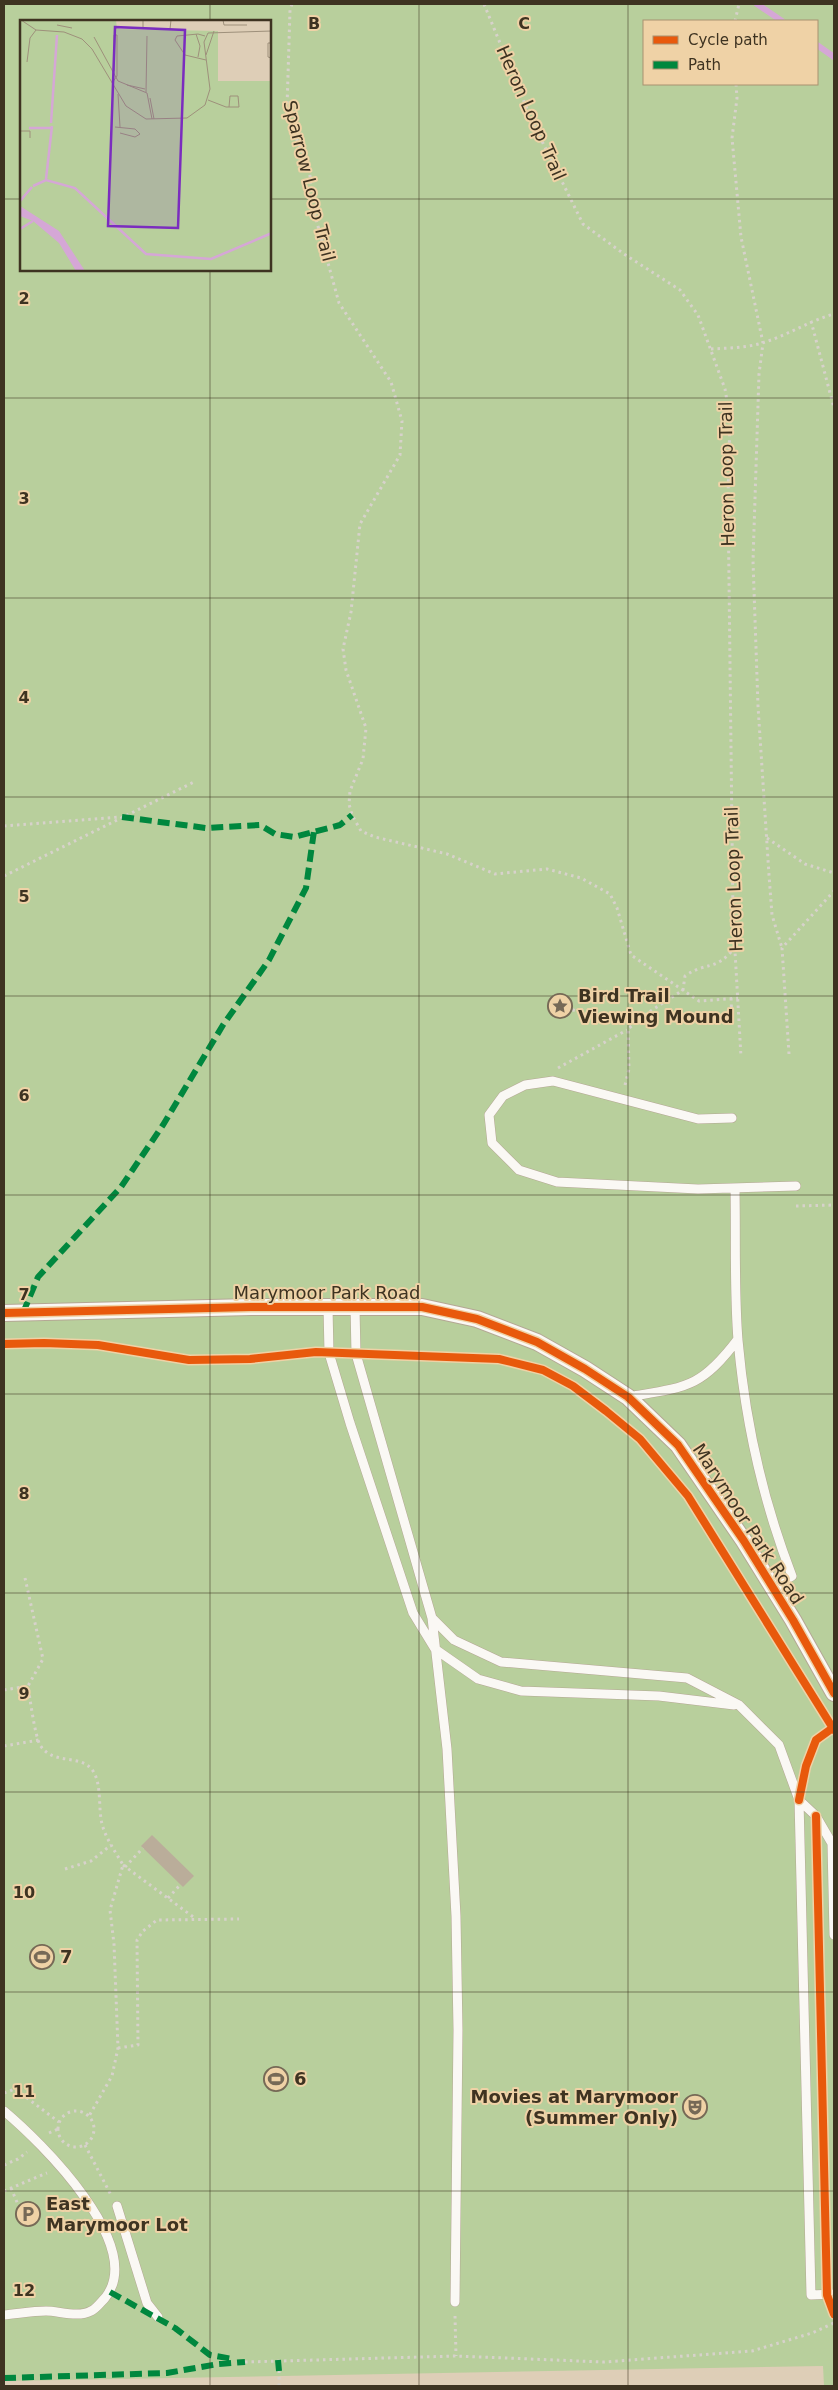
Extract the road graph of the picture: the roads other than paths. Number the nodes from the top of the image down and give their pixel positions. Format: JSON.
{"nodes":[{"id":1,"x":732,"y":1118,"type":"dead end"},
{"id":2,"x":796,"y":1186,"type":"dead end"},
{"id":3,"x":735,"y":1188,"type":"junction"},
{"id":4,"x":328,"y":1307,"type":"junction"},
{"id":5,"x":354,"y":1307,"type":"junction"},
{"id":6,"x":4,"y":1313,"type":"edge"},
{"id":7,"x":738,"y":1339,"type":"junction"},
{"id":8,"x":628,"y":1397,"type":"junction"},
{"id":9,"x":773,"y":1587,"type":"junction"},
{"id":10,"x":432,"y":1618,"type":"junction"},
{"id":11,"x":435,"y":1649,"type":"junction"},
{"id":12,"x":834,"y":1692,"type":"edge"},
{"id":13,"x":739,"y":1706,"type":"junction"},
{"id":14,"x":834,"y":1727,"type":"edge"},
{"id":15,"x":799,"y":1800,"type":"junction"},
{"id":16,"x":833,"y":1846,"type":"edge"},
{"id":17,"x":834,"y":1934,"type":"edge"},
{"id":18,"x":4,"y":2111,"type":"edge"},
{"id":19,"x":117,"y":2206,"type":"road end"},
{"id":20,"x":834,"y":2294,"type":"edge"},
{"id":21,"x":455,"y":2302,"type":"road end"},
{"id":22,"x":4,"y":2316,"type":"edge"},
{"id":23,"x":158,"y":2317,"type":"dead end"}],
"edges":[{"from":1,"to":3,"type":"lane"},
{"from":2,"to":3,"type":"lane"},
{"from":3,"to":7,"type":"lane"},
{"from":4,"to":5,"type":"street","name":"Marymoor Park Road"},
{"from":4,"to":6,"type":"street","name":"Marymoor Park Road"},
{"from":4,"to":11,"type":"lane"},
{"from":5,"to":8,"type":"street","name":"Marymoor Park Road"},
{"from":5,"to":10,"type":"lane"},
{"from":7,"to":8,"type":"lane"},
{"from":7,"to":9,"type":"lane"},
{"from":8,"to":9,"type":"street","name":"Marymoor Park Road"},
{"from":9,"to":12,"type":"street","name":"Marymoor Park Road"},
{"from":10,"to":11,"type":"lane"},
{"from":10,"to":13,"type":"lane"},
{"from":11,"to":13,"type":"lane"},
{"from":11,"to":21,"type":"lane"},
{"from":13,"to":15,"type":"lane"},
{"from":14,"to":15,"type":"lane"},
{"from":15,"to":16,"type":"lane"},
{"from":15,"to":20,"type":"lane"},
{"from":16,"to":17,"type":"lane"},
{"from":18,"to":22,"type":"lane"},
{"from":19,"to":23,"type":"lane"}]}
